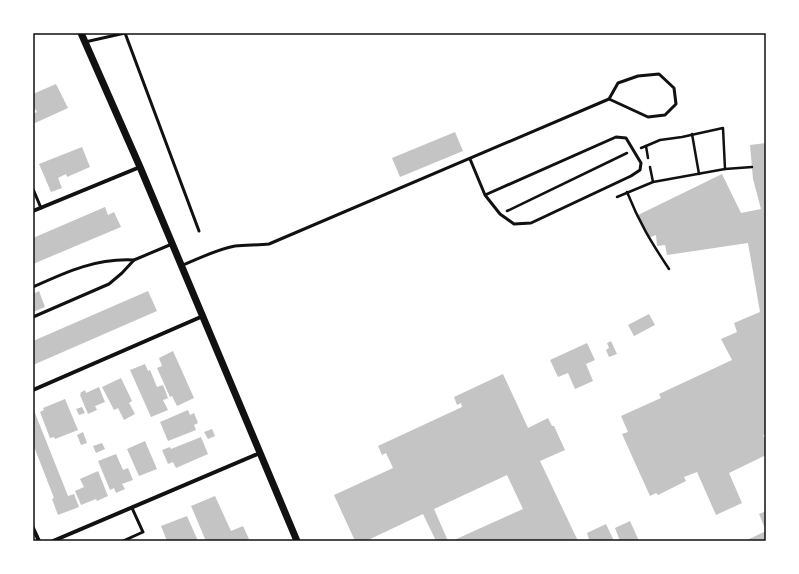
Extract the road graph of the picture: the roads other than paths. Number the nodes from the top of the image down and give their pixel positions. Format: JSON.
{"nodes":[{"id":1,"x":81,"y":33,"type":"edge"},
{"id":2,"x":125,"y":33,"type":"edge"},
{"id":3,"x":85,"y":42,"type":"junction"},
{"id":4,"x":609,"y":99,"type":"junction"},
{"id":5,"x":470,"y":159,"type":"junction"},
{"id":6,"x":140,"y":167,"type":"junction"},
{"id":7,"x":33,"y":189,"type":"edge"},
{"id":8,"x":485,"y":195,"type":"junction"},
{"id":9,"x":41,"y":208,"type":"junction"},
{"id":10,"x":33,"y":211,"type":"edge"},
{"id":11,"x":199,"y":231,"type":"dead end"},
{"id":12,"x":172,"y":244,"type":"junction"},
{"id":13,"x":134,"y":260,"type":"junction"},
{"id":14,"x":181,"y":266,"type":"junction"},
{"id":15,"x":33,"y":288,"type":"edge"},
{"id":16,"x":202,"y":316,"type":"junction"},
{"id":17,"x":33,"y":317,"type":"edge"},
{"id":18,"x":33,"y":390,"type":"edge"},
{"id":19,"x":260,"y":453,"type":"junction"},
{"id":20,"x":132,"y":508,"type":"junction"},
{"id":21,"x":33,"y":528,"type":"edge"},
{"id":22,"x":39,"y":541,"type":"edge"},
{"id":23,"x":53,"y":541,"type":"edge"},
{"id":24,"x":123,"y":541,"type":"edge"},
{"id":25,"x":297,"y":541,"type":"edge"}],
"edges":[{"from":1,"to":3,"type":"street"},
{"from":2,"to":3,"type":"lane"},
{"from":2,"to":11,"type":"lane"},
{"from":3,"to":6,"type":"street"},
{"from":4,"to":4,"type":"lane"},
{"from":4,"to":5,"type":"lane"},
{"from":5,"to":8,"type":"lane"},
{"from":5,"to":14,"type":"lane"},
{"from":6,"to":9,"type":"street"},
{"from":6,"to":12,"type":"street"},
{"from":7,"to":9,"type":"lane"},
{"from":8,"to":8,"type":"lane"},
{"from":9,"to":10,"type":"street"},
{"from":12,"to":13,"type":"lane"},
{"from":12,"to":14,"type":"street"},
{"from":13,"to":15,"type":"lane"},
{"from":13,"to":17,"type":"lane"},
{"from":14,"to":16,"type":"street"},
{"from":16,"to":18,"type":"street"},
{"from":16,"to":19,"type":"street"},
{"from":19,"to":20,"type":"street"},
{"from":19,"to":25,"type":"street"},
{"from":20,"to":23,"type":"street"},
{"from":20,"to":24,"type":"lane"},
{"from":21,"to":22,"type":"street"}]}
